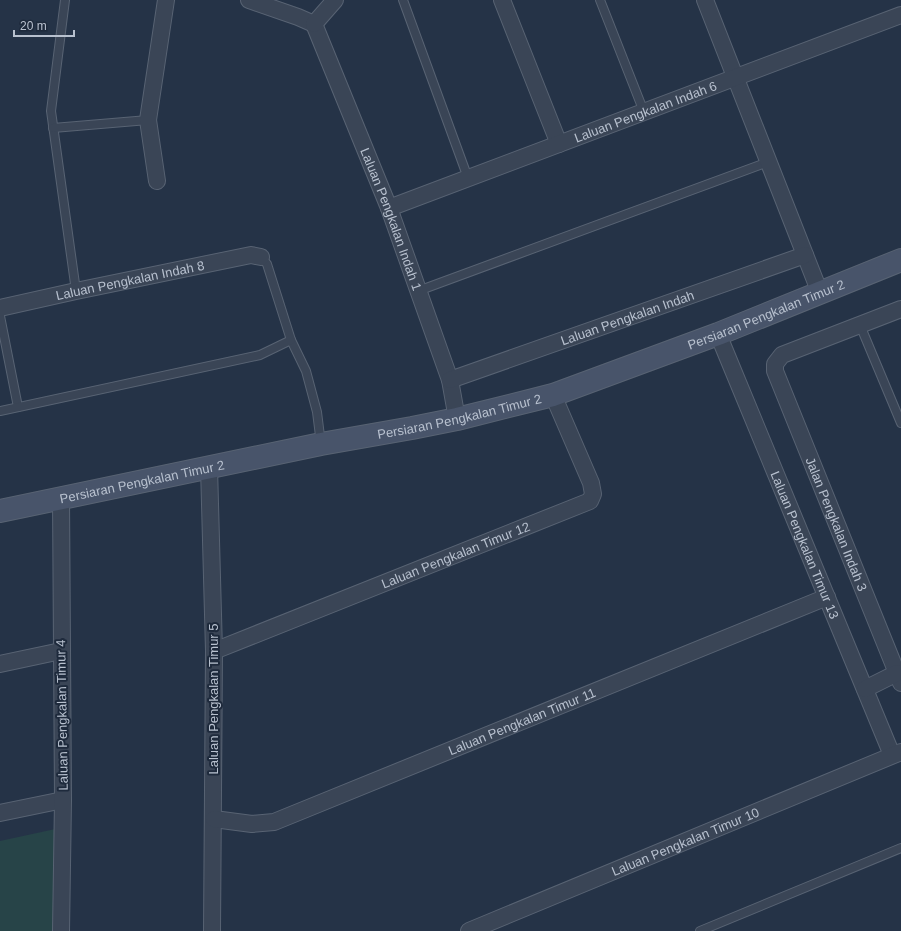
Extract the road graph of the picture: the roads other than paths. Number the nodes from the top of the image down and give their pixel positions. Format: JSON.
{"nodes":[{"id":1,"x":65,"y":0,"type":"edge"},
{"id":2,"x":166,"y":0,"type":"edge"},
{"id":3,"x":249,"y":0,"type":"edge"},
{"id":4,"x":335,"y":0,"type":"edge"},
{"id":5,"x":403,"y":0,"type":"edge"},
{"id":6,"x":502,"y":0,"type":"edge"},
{"id":7,"x":600,"y":0,"type":"edge"},
{"id":8,"x":705,"y":0,"type":"edge"},
{"id":9,"x":901,"y":15,"type":"edge"},
{"id":10,"x":314,"y":24,"type":"junction"},
{"id":11,"x":735,"y":78,"type":"junction"},
{"id":12,"x":644,"y":112,"type":"junction"},
{"id":13,"x":148,"y":120,"type":"junction"},
{"id":14,"x":53,"y":128,"type":"junction"},
{"id":15,"x":559,"y":144,"type":"junction"},
{"id":16,"x":768,"y":162,"type":"junction"},
{"id":17,"x":468,"y":178,"type":"junction"},
{"id":18,"x":157,"y":181,"type":"dead end"},
{"id":19,"x":389,"y":208,"type":"junction"},
{"id":20,"x":805,"y":255,"type":"junction"},
{"id":21,"x":260,"y":257,"type":"joint"},
{"id":22,"x":901,"y":260,"type":"edge"},
{"id":23,"x":76,"y":291,"type":"junction"},
{"id":24,"x":418,"y":291,"type":"junction"},
{"id":25,"x":820,"y":293,"type":"junction"},
{"id":26,"x":0,"y":308,"type":"edge"},
{"id":27,"x":901,"y":309,"type":"edge"},
{"id":28,"x":0,"y":316,"type":"edge"},
{"id":29,"x":860,"y":325,"type":"junction"},
{"id":30,"x":718,"y":334,"type":"junction"},
{"id":31,"x":291,"y":340,"type":"junction"},
{"id":32,"x":450,"y":380,"type":"junction"},
{"id":33,"x":552,"y":395,"type":"junction"},
{"id":34,"x":18,"y":407,"type":"junction"},
{"id":35,"x":0,"y":411,"type":"edge"},
{"id":36,"x":457,"y":419,"type":"junction"},
{"id":37,"x":901,"y":423,"type":"edge"},
{"id":38,"x":321,"y":444,"type":"junction"},
{"id":39,"x":209,"y":467,"type":"junction"},
{"id":40,"x":61,"y":498,"type":"junction"},
{"id":41,"x":0,"y":511,"type":"edge"},
{"id":42,"x":827,"y":597,"type":"junction"},
{"id":43,"x":61,"y":651,"type":"junction"},
{"id":44,"x":214,"y":651,"type":"junction"},
{"id":45,"x":0,"y":664,"type":"edge"},
{"id":46,"x":899,"y":678,"type":"edge"},
{"id":47,"x":865,"y":689,"type":"junction"},
{"id":48,"x":897,"y":753,"type":"edge"},
{"id":49,"x":63,"y":800,"type":"junction"},
{"id":50,"x":0,"y":813,"type":"edge"},
{"id":51,"x":214,"y":819,"type":"junction"},
{"id":52,"x":901,"y":848,"type":"edge"},
{"id":53,"x":61,"y":931,"type":"edge"},
{"id":54,"x":212,"y":931,"type":"edge"},
{"id":55,"x":470,"y":931,"type":"edge"},
{"id":56,"x":700,"y":931,"type":"edge"}],
"edges":[{"from":1,"to":14,"type":"lane"},
{"from":2,"to":13,"type":"street"},
{"from":3,"to":10,"type":"street"},
{"from":4,"to":10,"type":"street"},
{"from":5,"to":17,"type":"lane"},
{"from":6,"to":15,"type":"street"},
{"from":7,"to":12,"type":"lane"},
{"from":8,"to":11,"type":"street"},
{"from":9,"to":11,"type":"street","name":"Laluan Pengkalan Indah 6"},
{"from":10,"to":19,"type":"street","name":"Laluan Pengkalan Indah 1"},
{"from":11,"to":12,"type":"street","name":"Laluan Pengkalan Indah 6"},
{"from":11,"to":16,"type":"street"},
{"from":12,"to":15,"type":"street","name":"Laluan Pengkalan Indah 6"},
{"from":13,"to":14,"type":"lane"},
{"from":13,"to":18,"type":"street"},
{"from":14,"to":23,"type":"lane"},
{"from":15,"to":17,"type":"street","name":"Laluan Pengkalan Indah 6"},
{"from":16,"to":20,"type":"street"},
{"from":16,"to":24,"type":"lane"},
{"from":17,"to":19,"type":"street","name":"Laluan Pengkalan Indah 6"},
{"from":19,"to":24,"type":"street","name":"Laluan Pengkalan Indah 1"},
{"from":20,"to":25,"type":"street"},
{"from":20,"to":32,"type":"street","name":"Laluan Pengkalan Indah"},
{"from":21,"to":23,"type":"street","name":"Laluan Pengkalan Indah 8"},
{"from":21,"to":31,"type":"lane"},
{"from":22,"to":25,"type":"street","name":"Persiaran Pengkalan Timur 2"},
{"from":23,"to":26,"type":"street","name":"Laluan Pengkalan Indah 8"},
{"from":24,"to":32,"type":"street","name":"Laluan Pengkalan Indah 1"},
{"from":25,"to":30,"type":"street","name":"Persiaran Pengkalan Timur 2"},
{"from":27,"to":29,"type":"street"},
{"from":28,"to":34,"type":"lane"},
{"from":29,"to":37,"type":"lane"},
{"from":29,"to":46,"type":"street","name":"Jalan Pengkalan Indah 3"},
{"from":30,"to":33,"type":"street","name":"Persiaran Pengkalan Timur 2"},
{"from":30,"to":42,"type":"street","name":"Laluan Pengkalan Timur 13"},
{"from":31,"to":34,"type":"lane"},
{"from":31,"to":38,"type":"lane"},
{"from":32,"to":36,"type":"street","name":"Laluan Pengkalan Indah 1"},
{"from":33,"to":36,"type":"street","name":"Persiaran Pengkalan Timur 2"},
{"from":33,"to":44,"type":"street","name":"Laluan Pengkalan Timur 12"},
{"from":34,"to":35,"type":"lane"},
{"from":36,"to":38,"type":"street","name":"Persiaran Pengkalan Timur 2"},
{"from":38,"to":39,"type":"street","name":"Persiaran Pengkalan Timur 2"},
{"from":39,"to":40,"type":"street","name":"Persiaran Pengkalan Timur 2"},
{"from":39,"to":44,"type":"street","name":"Laluan Pengkalan Timur 5"},
{"from":40,"to":41,"type":"street","name":"Persiaran Pengkalan Timur 2"},
{"from":40,"to":43,"type":"street","name":"Laluan Pengkalan Timur 4"},
{"from":42,"to":47,"type":"street","name":"Laluan Pengkalan Timur 13"},
{"from":42,"to":51,"type":"street","name":"Laluan Pengkalan Timur 11"},
{"from":43,"to":45,"type":"street"},
{"from":43,"to":49,"type":"street","name":"Laluan Pengkalan Timur 4"},
{"from":44,"to":51,"type":"street","name":"Laluan Pengkalan Timur 5"},
{"from":46,"to":47,"type":"street"},
{"from":47,"to":48,"type":"street","name":"Laluan Pengkalan Timur 13"},
{"from":48,"to":55,"type":"street","name":"Laluan Pengkalan Timur 10"},
{"from":49,"to":50,"type":"street"},
{"from":49,"to":53,"type":"street","name":"Laluan Pengkalan Timur 4"},
{"from":51,"to":54,"type":"street","name":"Laluan Pengkalan Timur 5"},
{"from":52,"to":56,"type":"lane"}]}
